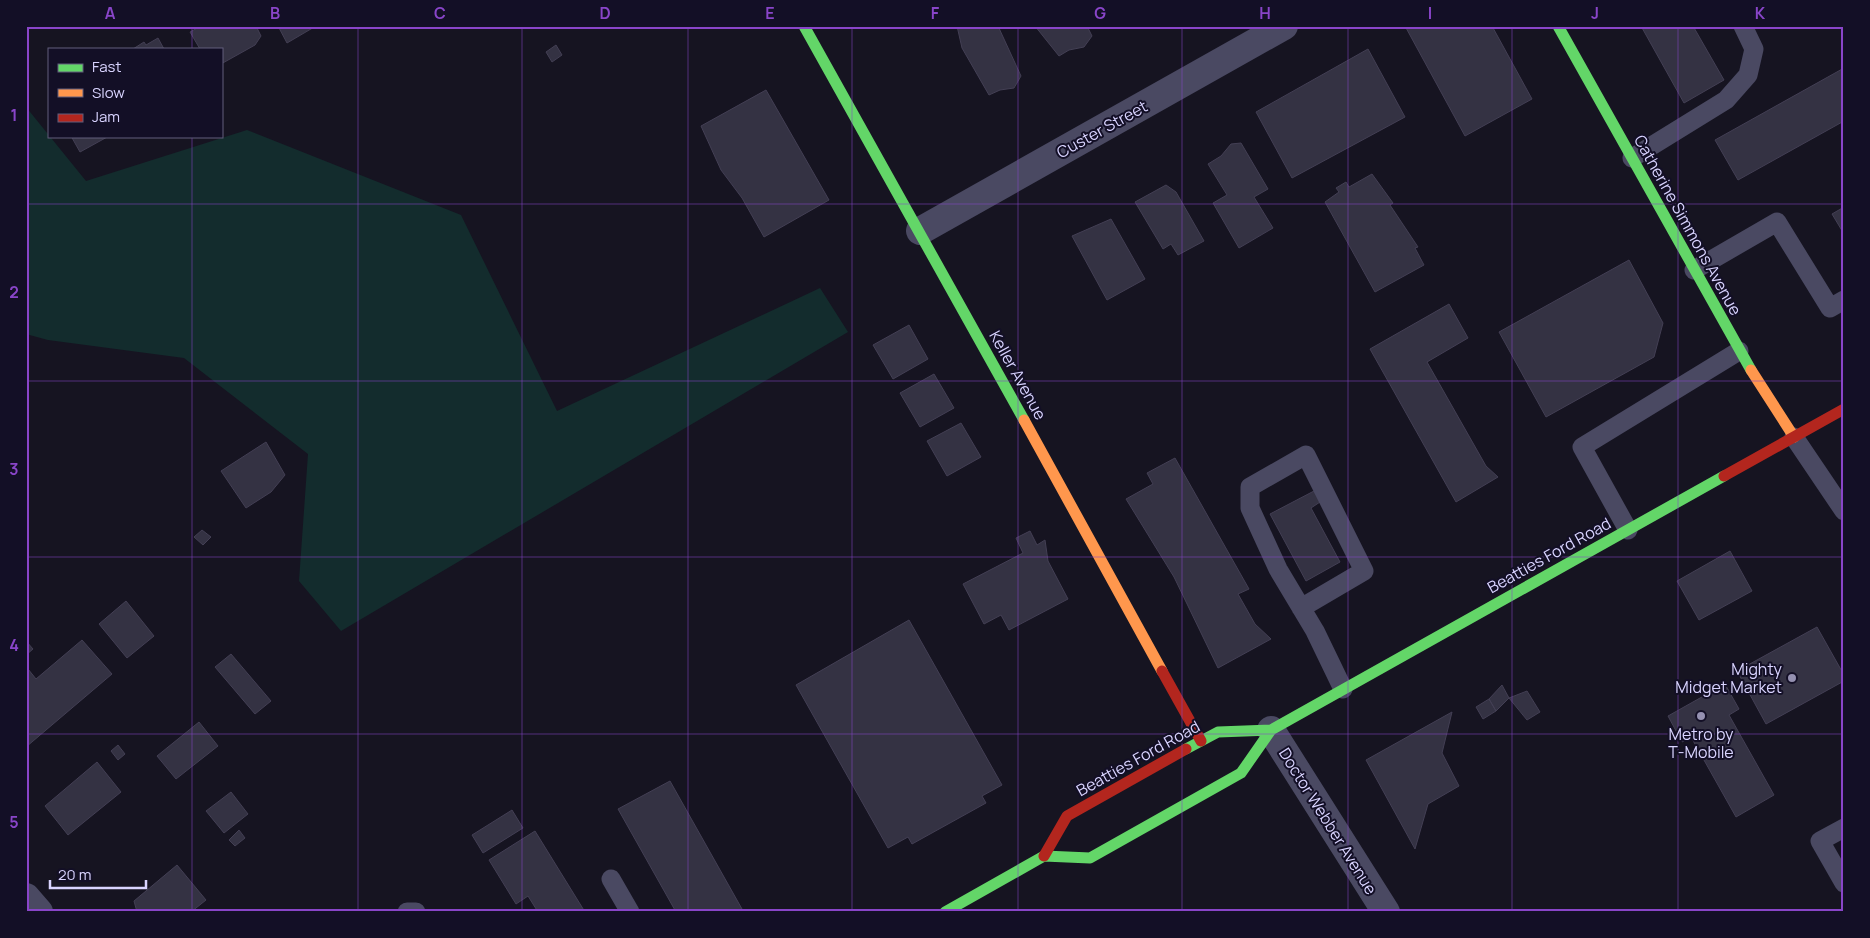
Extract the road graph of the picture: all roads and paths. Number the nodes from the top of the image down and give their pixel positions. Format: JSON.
{"nodes":[{"id":1,"x":804,"y":26,"type":"edge"},
{"id":2,"x":1284,"y":26,"type":"edge"},
{"id":3,"x":1558,"y":26,"type":"edge"},
{"id":4,"x":1743,"y":26,"type":"edge"},
{"id":5,"x":1632,"y":158,"type":"junction"},
{"id":6,"x":920,"y":231,"type":"junction"},
{"id":7,"x":1694,"y":270,"type":"junction"},
{"id":8,"x":1844,"y":300,"type":"edge"},
{"id":9,"x":1739,"y":351,"type":"junction"},
{"id":10,"x":1844,"y":410,"type":"edge"},
{"id":11,"x":1794,"y":437,"type":"junction"},
{"id":12,"x":1844,"y":511,"type":"edge"},
{"id":13,"x":1628,"y":530,"type":"junction"},
{"id":14,"x":1301,"y":608,"type":"junction"},
{"id":15,"x":1343,"y":689,"type":"junction"},
{"id":16,"x":1271,"y":730,"type":"junction"},
{"id":17,"x":1201,"y":741,"type":"junction"},
{"id":18,"x":1844,"y":828,"type":"edge"},
{"id":19,"x":1044,"y":856,"type":"junction"},
{"id":20,"x":611,"y":879,"type":"dead end"},
{"id":21,"x":1844,"y":883,"type":"edge"},
{"id":22,"x":26,"y":897,"type":"edge"},
{"id":23,"x":39,"y":912,"type":"edge"},
{"id":24,"x":407,"y":912,"type":"edge"},
{"id":25,"x":416,"y":912,"type":"edge"},
{"id":26,"x":630,"y":912,"type":"edge"},
{"id":27,"x":945,"y":912,"type":"edge"},
{"id":28,"x":1386,"y":912,"type":"edge"}],
"edges":[{"from":1,"to":6,"type":"main road","name":"Keller Avenue"},
{"from":2,"to":6,"type":"street","name":"Custer Street"},
{"from":3,"to":5,"type":"main road","name":"Catherine Simmons Avenue"},
{"from":4,"to":5,"type":"lane"},
{"from":5,"to":7,"type":"main road","name":"Catherine Simmons Avenue"},
{"from":6,"to":17,"type":"main road","name":"Keller Avenue"},
{"from":7,"to":8,"type":"lane"},
{"from":7,"to":9,"type":"main road","name":"Catherine Simmons Avenue"},
{"from":9,"to":11,"type":"main road","name":"Catherine Simmons Avenue"},
{"from":9,"to":13,"type":"lane"},
{"from":10,"to":11,"type":"main road","name":"Beatties Ford Road"},
{"from":11,"to":12,"type":"lane"},
{"from":11,"to":13,"type":"main road","name":"Beatties Ford Road"},
{"from":13,"to":15,"type":"main road","name":"Beatties Ford Road"},
{"from":14,"to":14,"type":"lane"},
{"from":14,"to":15,"type":"lane"},
{"from":15,"to":16,"type":"main road","name":"Beatties Ford Road"},
{"from":16,"to":17,"type":"main road","name":"Beatties Ford Road"},
{"from":16,"to":19,"type":"main road","name":"Beatties Ford Road"},
{"from":16,"to":28,"type":"street","name":"Doctor Webber Avenue"},
{"from":17,"to":19,"type":"main road","name":"Beatties Ford Road"},
{"from":18,"to":21,"type":"lane"},
{"from":19,"to":27,"type":"main road"},
{"from":20,"to":26,"type":"lane"},
{"from":22,"to":23,"type":"street"},
{"from":24,"to":25,"type":"lane"}]}
